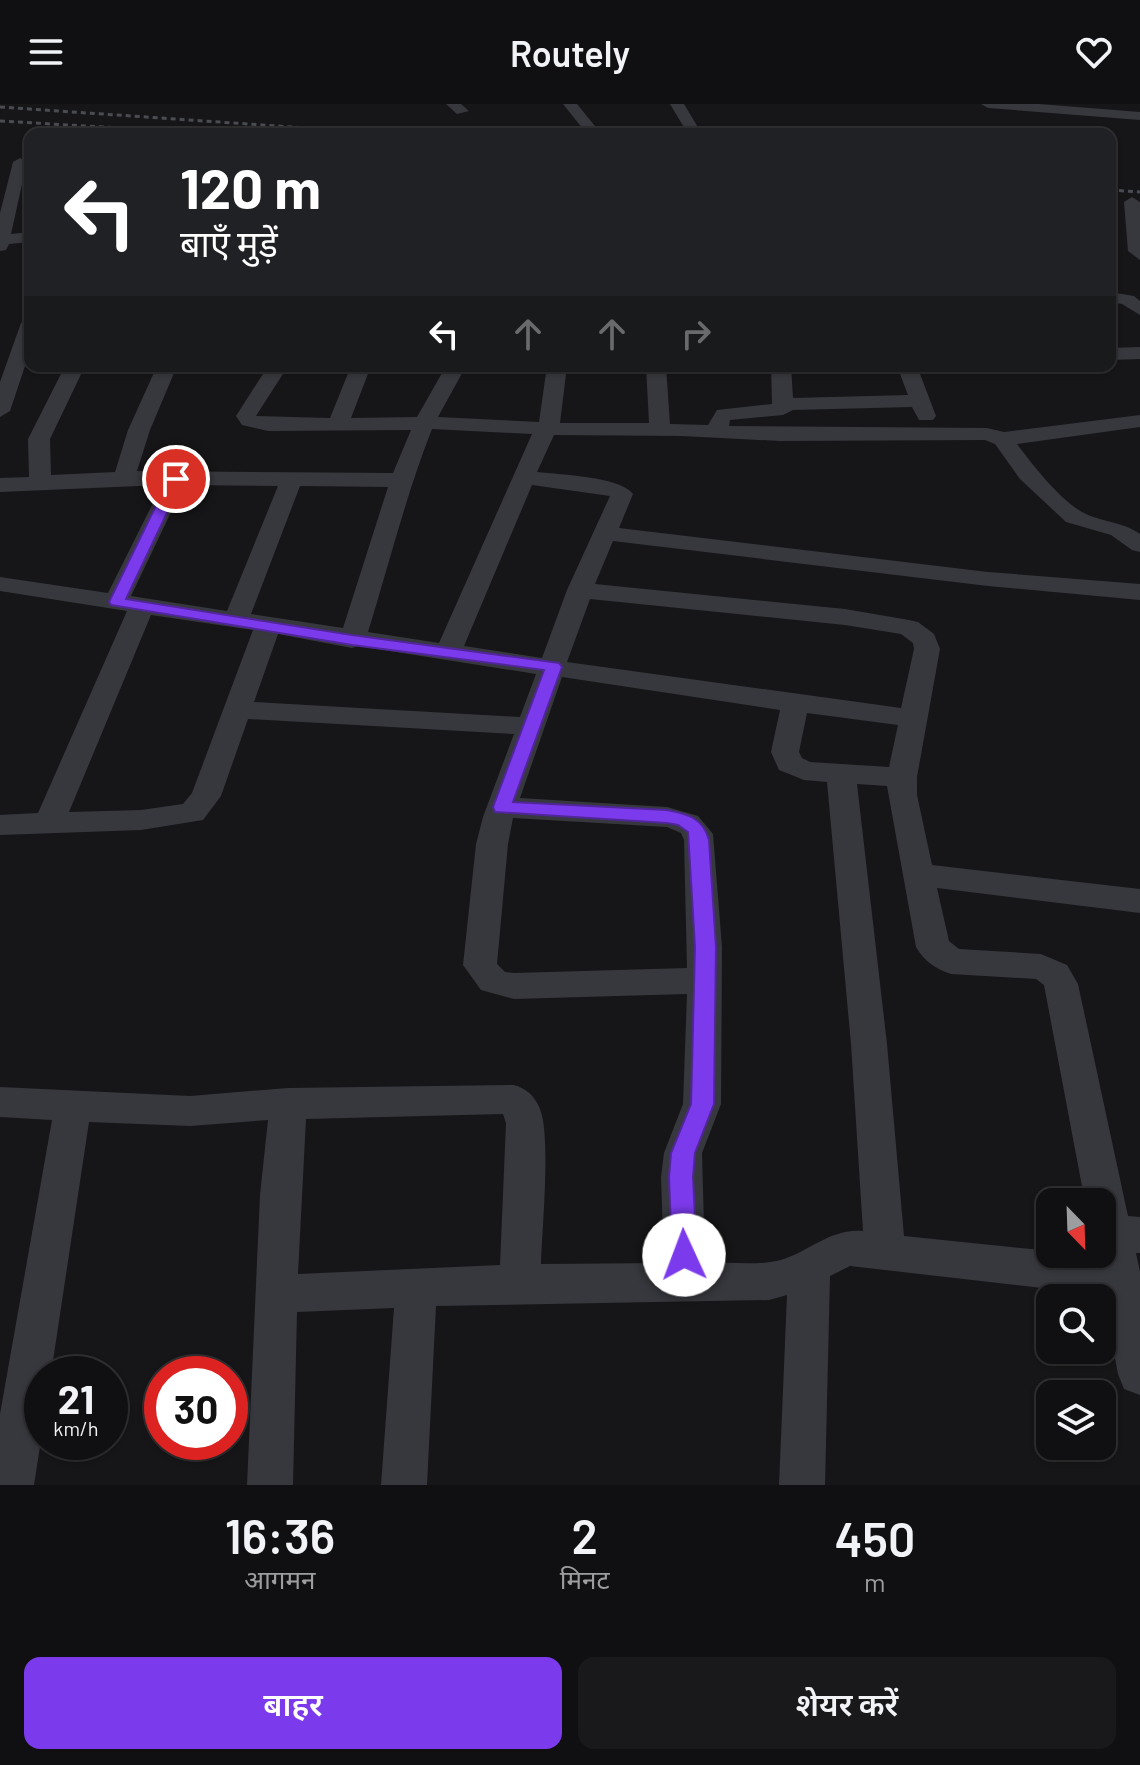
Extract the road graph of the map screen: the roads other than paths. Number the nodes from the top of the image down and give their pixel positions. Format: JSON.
{"nodes":[{"id":1,"x":570,"y":104,"type":"edge"},
{"id":2,"x":677,"y":104,"type":"edge"},
{"id":3,"x":988,"y":104,"type":"edge"},
{"id":4,"x":1016,"y":107,"type":"junction"},
{"id":5,"x":1140,"y":116,"type":"edge"},
{"id":6,"x":1015,"y":126,"type":"dead end"},
{"id":7,"x":590,"y":128,"type":"edge"},
{"id":8,"x":691,"y":128,"type":"edge"},
{"id":9,"x":20,"y":162,"type":"dead end"},
{"id":10,"x":1132,"y":202,"type":"dead end"},
{"id":11,"x":24,"y":238,"type":"edge"},
{"id":12,"x":0,"y":242,"type":"edge"},
{"id":13,"x":1135,"y":255,"type":"edge"},
{"id":14,"x":1116,"y":298,"type":"edge"},
{"id":15,"x":1140,"y":310,"type":"edge"},
{"id":16,"x":24,"y":341,"type":"edge"},
{"id":17,"x":1140,"y":353,"type":"edge"},
{"id":18,"x":1116,"y":354,"type":"edge"},
{"id":19,"x":72,"y":372,"type":"edge"},
{"id":20,"x":164,"y":372,"type":"edge"},
{"id":21,"x":274,"y":372,"type":"edge"},
{"id":22,"x":359,"y":372,"type":"edge"},
{"id":23,"x":453,"y":372,"type":"edge"},
{"id":24,"x":556,"y":372,"type":"edge"},
{"id":25,"x":656,"y":372,"type":"edge"},
{"id":26,"x":782,"y":372,"type":"edge"},
{"id":27,"x":909,"y":372,"type":"edge"},
{"id":28,"x":920,"y":401,"type":"junction"},
{"id":29,"x":785,"y":404,"type":"junction"},
{"id":30,"x":0,"y":411,"type":"edge"},
{"id":31,"x":1140,"y":421,"type":"edge"},
{"id":32,"x":424,"y":423,"type":"junction"},
{"id":33,"x":338,"y":424,"type":"junction"},
{"id":34,"x":549,"y":429,"type":"junction"},
{"id":35,"x":660,"y":429,"type":"junction"},
{"id":36,"x":717,"y":432,"type":"junction"},
{"id":37,"x":932,"y":432,"type":"junction"},
{"id":38,"x":1003,"y":439,"type":"junction"},
{"id":39,"x":524,"y":477,"type":"junction"},
{"id":40,"x":124,"y":478,"type":"junction"},
{"id":41,"x":292,"y":478,"type":"junction"},
{"id":42,"x":176,"y":479,"type":"junction"},
{"id":43,"x":401,"y":480,"type":"junction"},
{"id":44,"x":40,"y":483,"type":"junction"},
{"id":45,"x":0,"y":485,"type":"edge"},
{"id":46,"x":605,"y":533,"type":"junction"},
{"id":47,"x":1140,"y":545,"type":"edge"},
{"id":48,"x":5,"y":585,"type":"edge"},
{"id":49,"x":580,"y":590,"type":"junction"},
{"id":50,"x":1139,"y":595,"type":"edge"},
{"id":51,"x":129,"y":604,"type":"junction"},
{"id":52,"x":0,"y":612,"type":"edge"},
{"id":53,"x":236,"y":620,"type":"junction"},
{"id":54,"x":268,"y":625,"type":"junction"},
{"id":55,"x":352,"y":640,"type":"junction"},
{"id":56,"x":448,"y":653,"type":"junction"},
{"id":57,"x":553,"y":667,"type":"junction"},
{"id":58,"x":795,"y":704,"type":"junction"},
{"id":59,"x":236,"y":710,"type":"junction"},
{"id":60,"x":911,"y":718,"type":"junction"},
{"id":61,"x":532,"y":727,"type":"junction"},
{"id":62,"x":841,"y":773,"type":"junction"},
{"id":63,"x":902,"y":777,"type":"junction"},
{"id":64,"x":502,"y":807,"type":"junction"},
{"id":65,"x":49,"y":824,"type":"junction"},
{"id":66,"x":0,"y":825,"type":"edge"},
{"id":67,"x":918,"y":875,"type":"junction"},
{"id":68,"x":1140,"y":901,"type":"edge"},
{"id":69,"x":704,"y":981,"type":"junction"},
{"id":70,"x":0,"y":1102,"type":"edge"},
{"id":71,"x":288,"y":1103,"type":"junction"},
{"id":72,"x":73,"y":1104,"type":"junction"},
{"id":73,"x":1125,"y":1233,"type":"edge"},
{"id":74,"x":885,"y":1251,"type":"junction"},
{"id":75,"x":809,"y":1268,"type":"junction"},
{"id":76,"x":1120,"y":1278,"type":"junction"},
{"id":77,"x":685,"y":1282,"type":"junction"},
{"id":78,"x":520,"y":1283,"type":"junction"},
{"id":79,"x":416,"y":1288,"type":"junction"},
{"id":80,"x":276,"y":1294,"type":"junction"},
{"id":81,"x":1140,"y":1374,"type":"edge"},
{"id":82,"x":11,"y":1485,"type":"edge"},
{"id":83,"x":270,"y":1485,"type":"edge"},
{"id":84,"x":404,"y":1485,"type":"edge"},
{"id":85,"x":802,"y":1485,"type":"edge"}],
"edges":[{"from":1,"to":7,"type":"street"},
{"from":2,"to":8,"type":"street"},
{"from":3,"to":4,"type":"street"},
{"from":4,"to":5,"type":"street"},
{"from":4,"to":6,"type":"street"},
{"from":9,"to":12,"type":"street"},
{"from":10,"to":13,"type":"street"},
{"from":11,"to":12,"type":"street"},
{"from":14,"to":15,"type":"street"},
{"from":16,"to":30,"type":"street"},
{"from":17,"to":18,"type":"street"},
{"from":19,"to":44,"type":"street"},
{"from":20,"to":40,"type":"street"},
{"from":21,"to":33,"type":"street"},
{"from":22,"to":33,"type":"street"},
{"from":23,"to":32,"type":"street"},
{"from":24,"to":34,"type":"street"},
{"from":25,"to":35,"type":"street"},
{"from":26,"to":29,"type":"street"},
{"from":27,"to":28,"type":"street"},
{"from":28,"to":29,"type":"street"},
{"from":28,"to":37,"type":"street"},
{"from":29,"to":36,"type":"street"},
{"from":31,"to":38,"type":"street"},
{"from":32,"to":33,"type":"street"},
{"from":32,"to":34,"type":"street"},
{"from":32,"to":43,"type":"street"},
{"from":34,"to":35,"type":"street"},
{"from":34,"to":39,"type":"street"},
{"from":35,"to":36,"type":"street"},
{"from":36,"to":37,"type":"street"},
{"from":37,"to":38,"type":"street"},
{"from":38,"to":47,"type":"street"},
{"from":39,"to":46,"type":"street"},
{"from":39,"to":56,"type":"street"},
{"from":40,"to":42,"type":"street"},
{"from":40,"to":44,"type":"street"},
{"from":41,"to":42,"type":"street"},
{"from":41,"to":43,"type":"street"},
{"from":41,"to":53,"type":"street"},
{"from":42,"to":51,"type":"street"},
{"from":43,"to":55,"type":"street"},
{"from":44,"to":45,"type":"street"},
{"from":46,"to":49,"type":"street"},
{"from":46,"to":50,"type":"street"},
{"from":48,"to":51,"type":"street"},
{"from":48,"to":52,"type":"street"},
{"from":49,"to":57,"type":"street"},
{"from":49,"to":60,"type":"street"},
{"from":51,"to":53,"type":"street"},
{"from":51,"to":65,"type":"street"},
{"from":53,"to":54,"type":"street"},
{"from":54,"to":55,"type":"street"},
{"from":54,"to":59,"type":"street"},
{"from":55,"to":56,"type":"street"},
{"from":56,"to":57,"type":"street"},
{"from":57,"to":58,"type":"street"},
{"from":57,"to":61,"type":"street"},
{"from":58,"to":60,"type":"street"},
{"from":58,"to":62,"type":"street"},
{"from":59,"to":61,"type":"street"},
{"from":59,"to":65,"type":"street"},
{"from":60,"to":63,"type":"street"},
{"from":61,"to":64,"type":"street"},
{"from":62,"to":63,"type":"street"},
{"from":62,"to":74,"type":"street"},
{"from":63,"to":67,"type":"street"},
{"from":64,"to":69,"type":"street"},
{"from":64,"to":69,"type":"street"},
{"from":65,"to":66,"type":"street"},
{"from":67,"to":68,"type":"street"},
{"from":67,"to":73,"type":"street"},
{"from":69,"to":77,"type":"street"},
{"from":70,"to":72,"type":"street"},
{"from":71,"to":72,"type":"street"},
{"from":71,"to":78,"type":"street"},
{"from":71,"to":80,"type":"street"},
{"from":72,"to":82,"type":"street"},
{"from":73,"to":76,"type":"street"},
{"from":74,"to":75,"type":"street"},
{"from":74,"to":76,"type":"street"},
{"from":75,"to":77,"type":"street"},
{"from":75,"to":85,"type":"street"},
{"from":76,"to":81,"type":"street"},
{"from":77,"to":78,"type":"street"},
{"from":78,"to":79,"type":"street"},
{"from":79,"to":80,"type":"street"},
{"from":79,"to":84,"type":"street"},
{"from":80,"to":83,"type":"street"}]}
